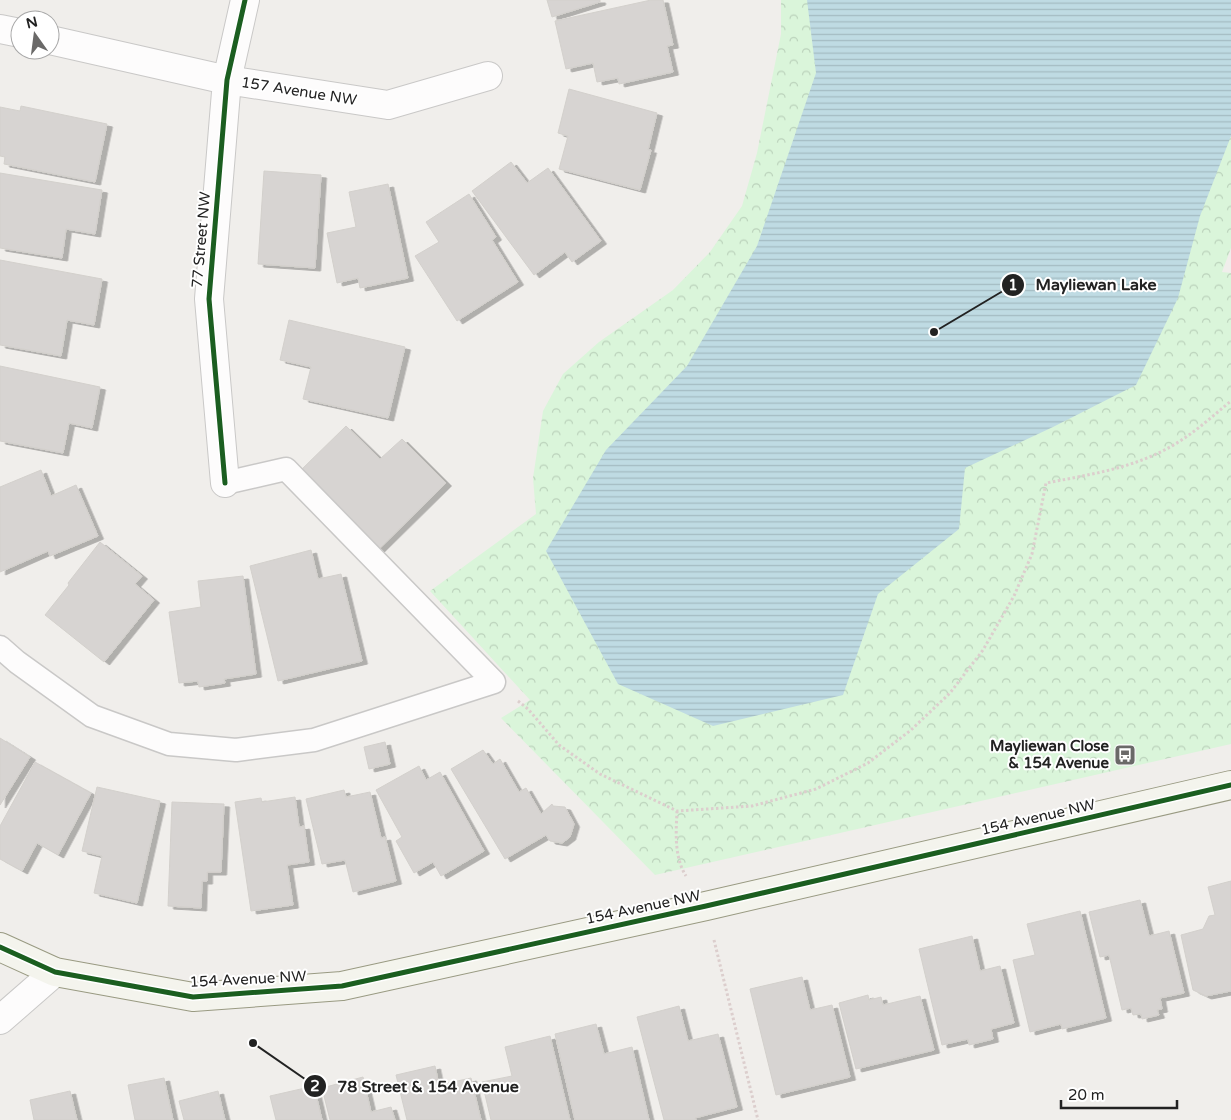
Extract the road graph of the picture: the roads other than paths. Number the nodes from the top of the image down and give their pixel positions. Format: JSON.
{"nodes":[{"id":1,"x":245,"y":0,"type":"edge"},
{"id":2,"x":60,"y":42,"type":"edge"},
{"id":3,"x":488,"y":76,"type":"dead end"},
{"id":4,"x":226,"y":80,"type":"junction"},
{"id":5,"x":225,"y":484,"type":"joint"},
{"id":6,"x":0,"y":647,"type":"edge"},
{"id":7,"x":1231,"y":785,"type":"edge"},
{"id":8,"x":0,"y":947,"type":"edge"},
{"id":9,"x":55,"y":972,"type":"junction"},
{"id":10,"x":0,"y":1020,"type":"edge"}],
"edges":[{"from":1,"to":4,"type":"street","name":"77 Street NW"},
{"from":2,"to":4,"type":"street","name":"157 Avenue NW"},
{"from":3,"to":4,"type":"street","name":"157 Avenue NW"},
{"from":4,"to":5,"type":"street","name":"77 Street NW"},
{"from":5,"to":6,"type":"lane"},
{"from":7,"to":9,"type":"street","name":"154 Avenue NW"},
{"from":8,"to":9,"type":"street","name":"154 Avenue NW"},
{"from":9,"to":10,"type":"street"}]}
